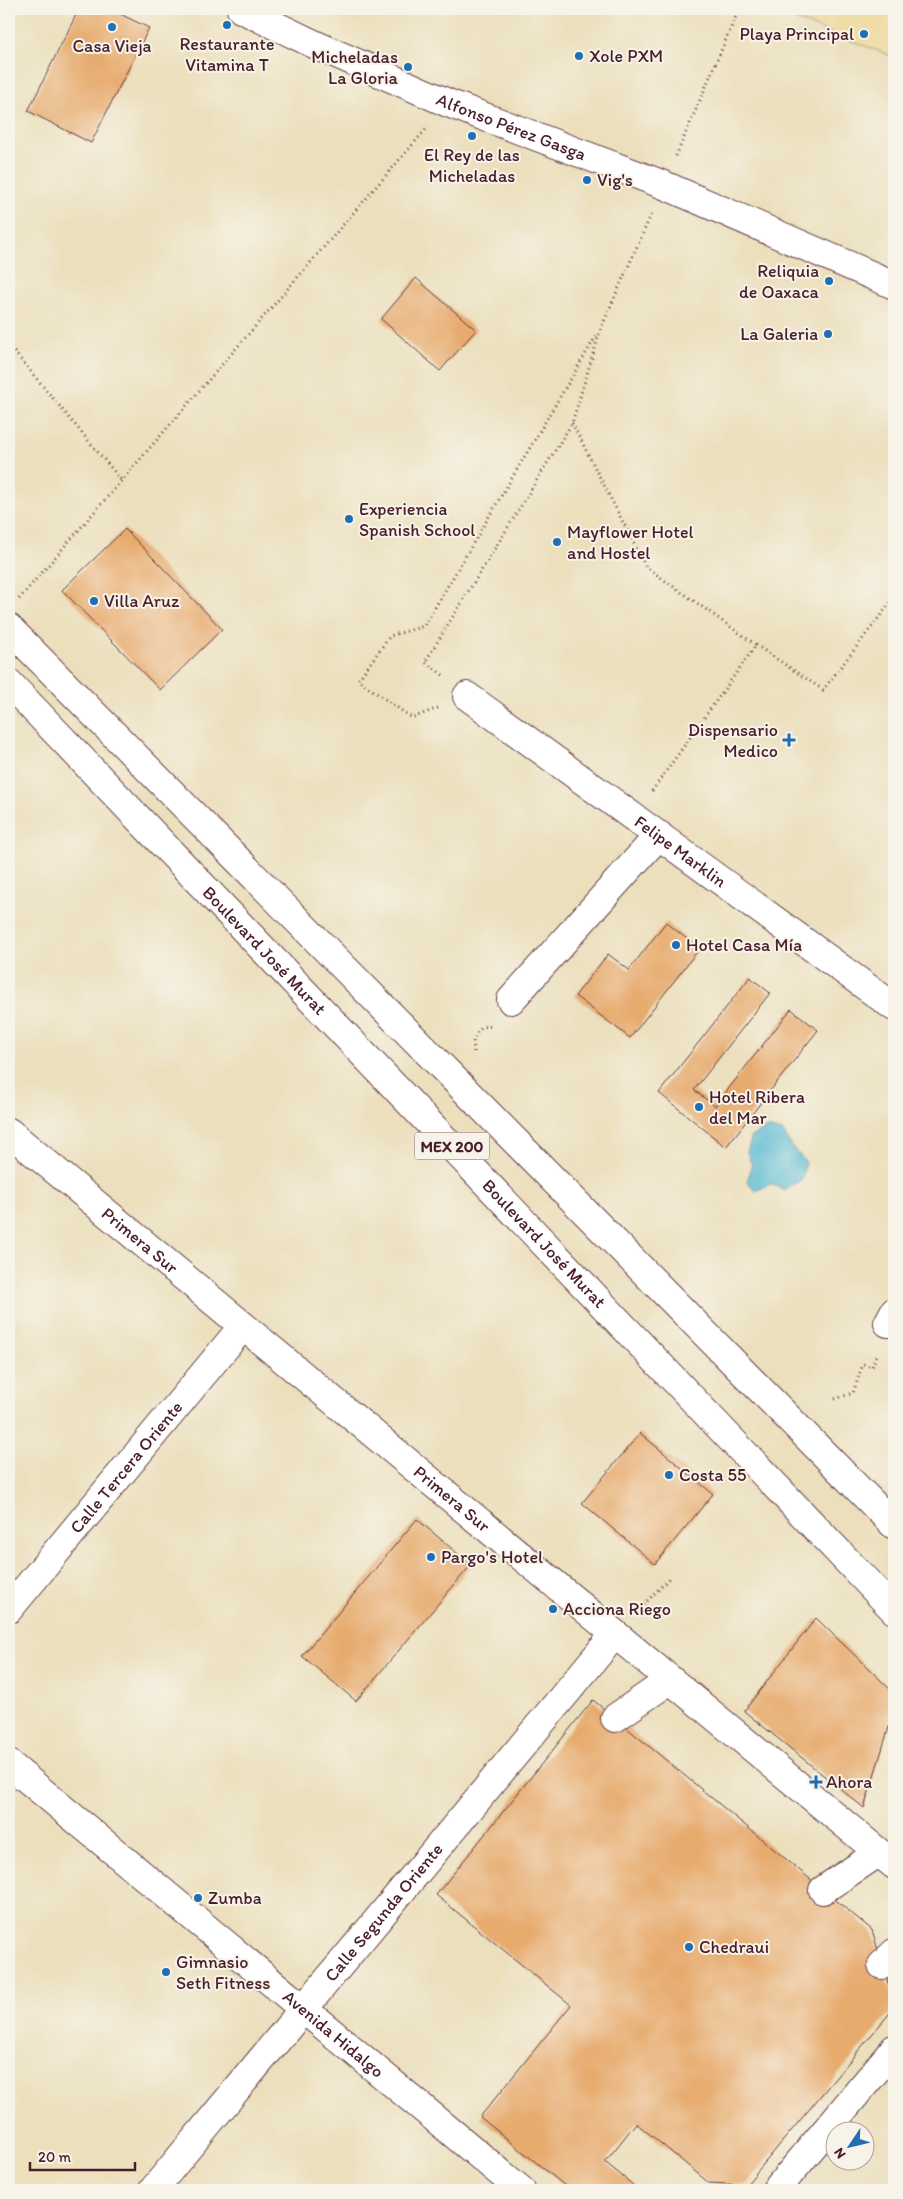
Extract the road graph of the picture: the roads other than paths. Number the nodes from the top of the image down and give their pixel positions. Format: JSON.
{"nodes":[{"id":1,"x":241,"y":9,"type":"edge"},
{"id":2,"x":894,"y":285,"type":"edge"},
{"id":3,"x":12,"y":616,"type":"edge"},
{"id":4,"x":9,"y":683,"type":"edge"},
{"id":5,"x":457,"y":688,"type":"road end"},
{"id":6,"x":658,"y":836,"type":"junction"},
{"id":7,"x":511,"y":1000,"type":"road end"},
{"id":8,"x":894,"y":1007,"type":"edge"},
{"id":9,"x":9,"y":1132,"type":"edge"},
{"id":10,"x":243,"y":1326,"type":"junction"},
{"id":11,"x":827,"y":1456,"type":"junction"},
{"id":12,"x":894,"y":1497,"type":"edge"},
{"id":13,"x":894,"y":1525,"type":"edge"},
{"id":14,"x":9,"y":1609,"type":"edge"},
{"id":15,"x":894,"y":1610,"type":"edge"},
{"id":16,"x":616,"y":1634,"type":"junction"},
{"id":17,"x":670,"y":1680,"type":"junction"},
{"id":18,"x":615,"y":1718,"type":"dead end"},
{"id":19,"x":9,"y":1764,"type":"edge"},
{"id":20,"x":886,"y":1859,"type":"edge"},
{"id":21,"x":823,"y":1890,"type":"dead end"},
{"id":22,"x":304,"y":2010,"type":"junction"},
{"id":23,"x":894,"y":2049,"type":"edge"},
{"id":24,"x":153,"y":2190,"type":"edge"},
{"id":25,"x":521,"y":2190,"type":"edge"},
{"id":26,"x":776,"y":2190,"type":"edge"}],
"edges":[{"from":1,"to":2,"type":"main road","name":"Alfonso Pérez Gasga"},
{"from":3,"to":11,"type":"main road","number":"MEX 200"},
{"from":4,"to":15,"type":"main road","name":"Boulevard José Murat","number":"MEX 200"},
{"from":5,"to":6,"type":"main road","name":"Felipe Marklin"},
{"from":6,"to":7,"type":"main road"},
{"from":6,"to":8,"type":"main road","name":"Felipe Marklin"},
{"from":9,"to":10,"type":"main road","name":"Primera Sur"},
{"from":10,"to":14,"type":"main road","name":"Calle Tercera Oriente"},
{"from":10,"to":16,"type":"main road","name":"Primera Sur"},
{"from":11,"to":12,"type":"main road"},
{"from":11,"to":13,"type":"main road","number":"MEX 200"},
{"from":16,"to":17,"type":"main road","name":"Primera Sur"},
{"from":16,"to":22,"type":"main road","name":"Calle Segunda Oriente"},
{"from":17,"to":18,"type":"main road"},
{"from":17,"to":20,"type":"main road","name":"Primera Sur"},
{"from":19,"to":22,"type":"main road","name":"Avenida Hidalgo"},
{"from":20,"to":21,"type":"main road"},
{"from":22,"to":24,"type":"main road","name":"Calle Segunda Oriente"},
{"from":22,"to":25,"type":"main road","name":"Avenida Hidalgo"},
{"from":23,"to":26,"type":"main road"}]}
